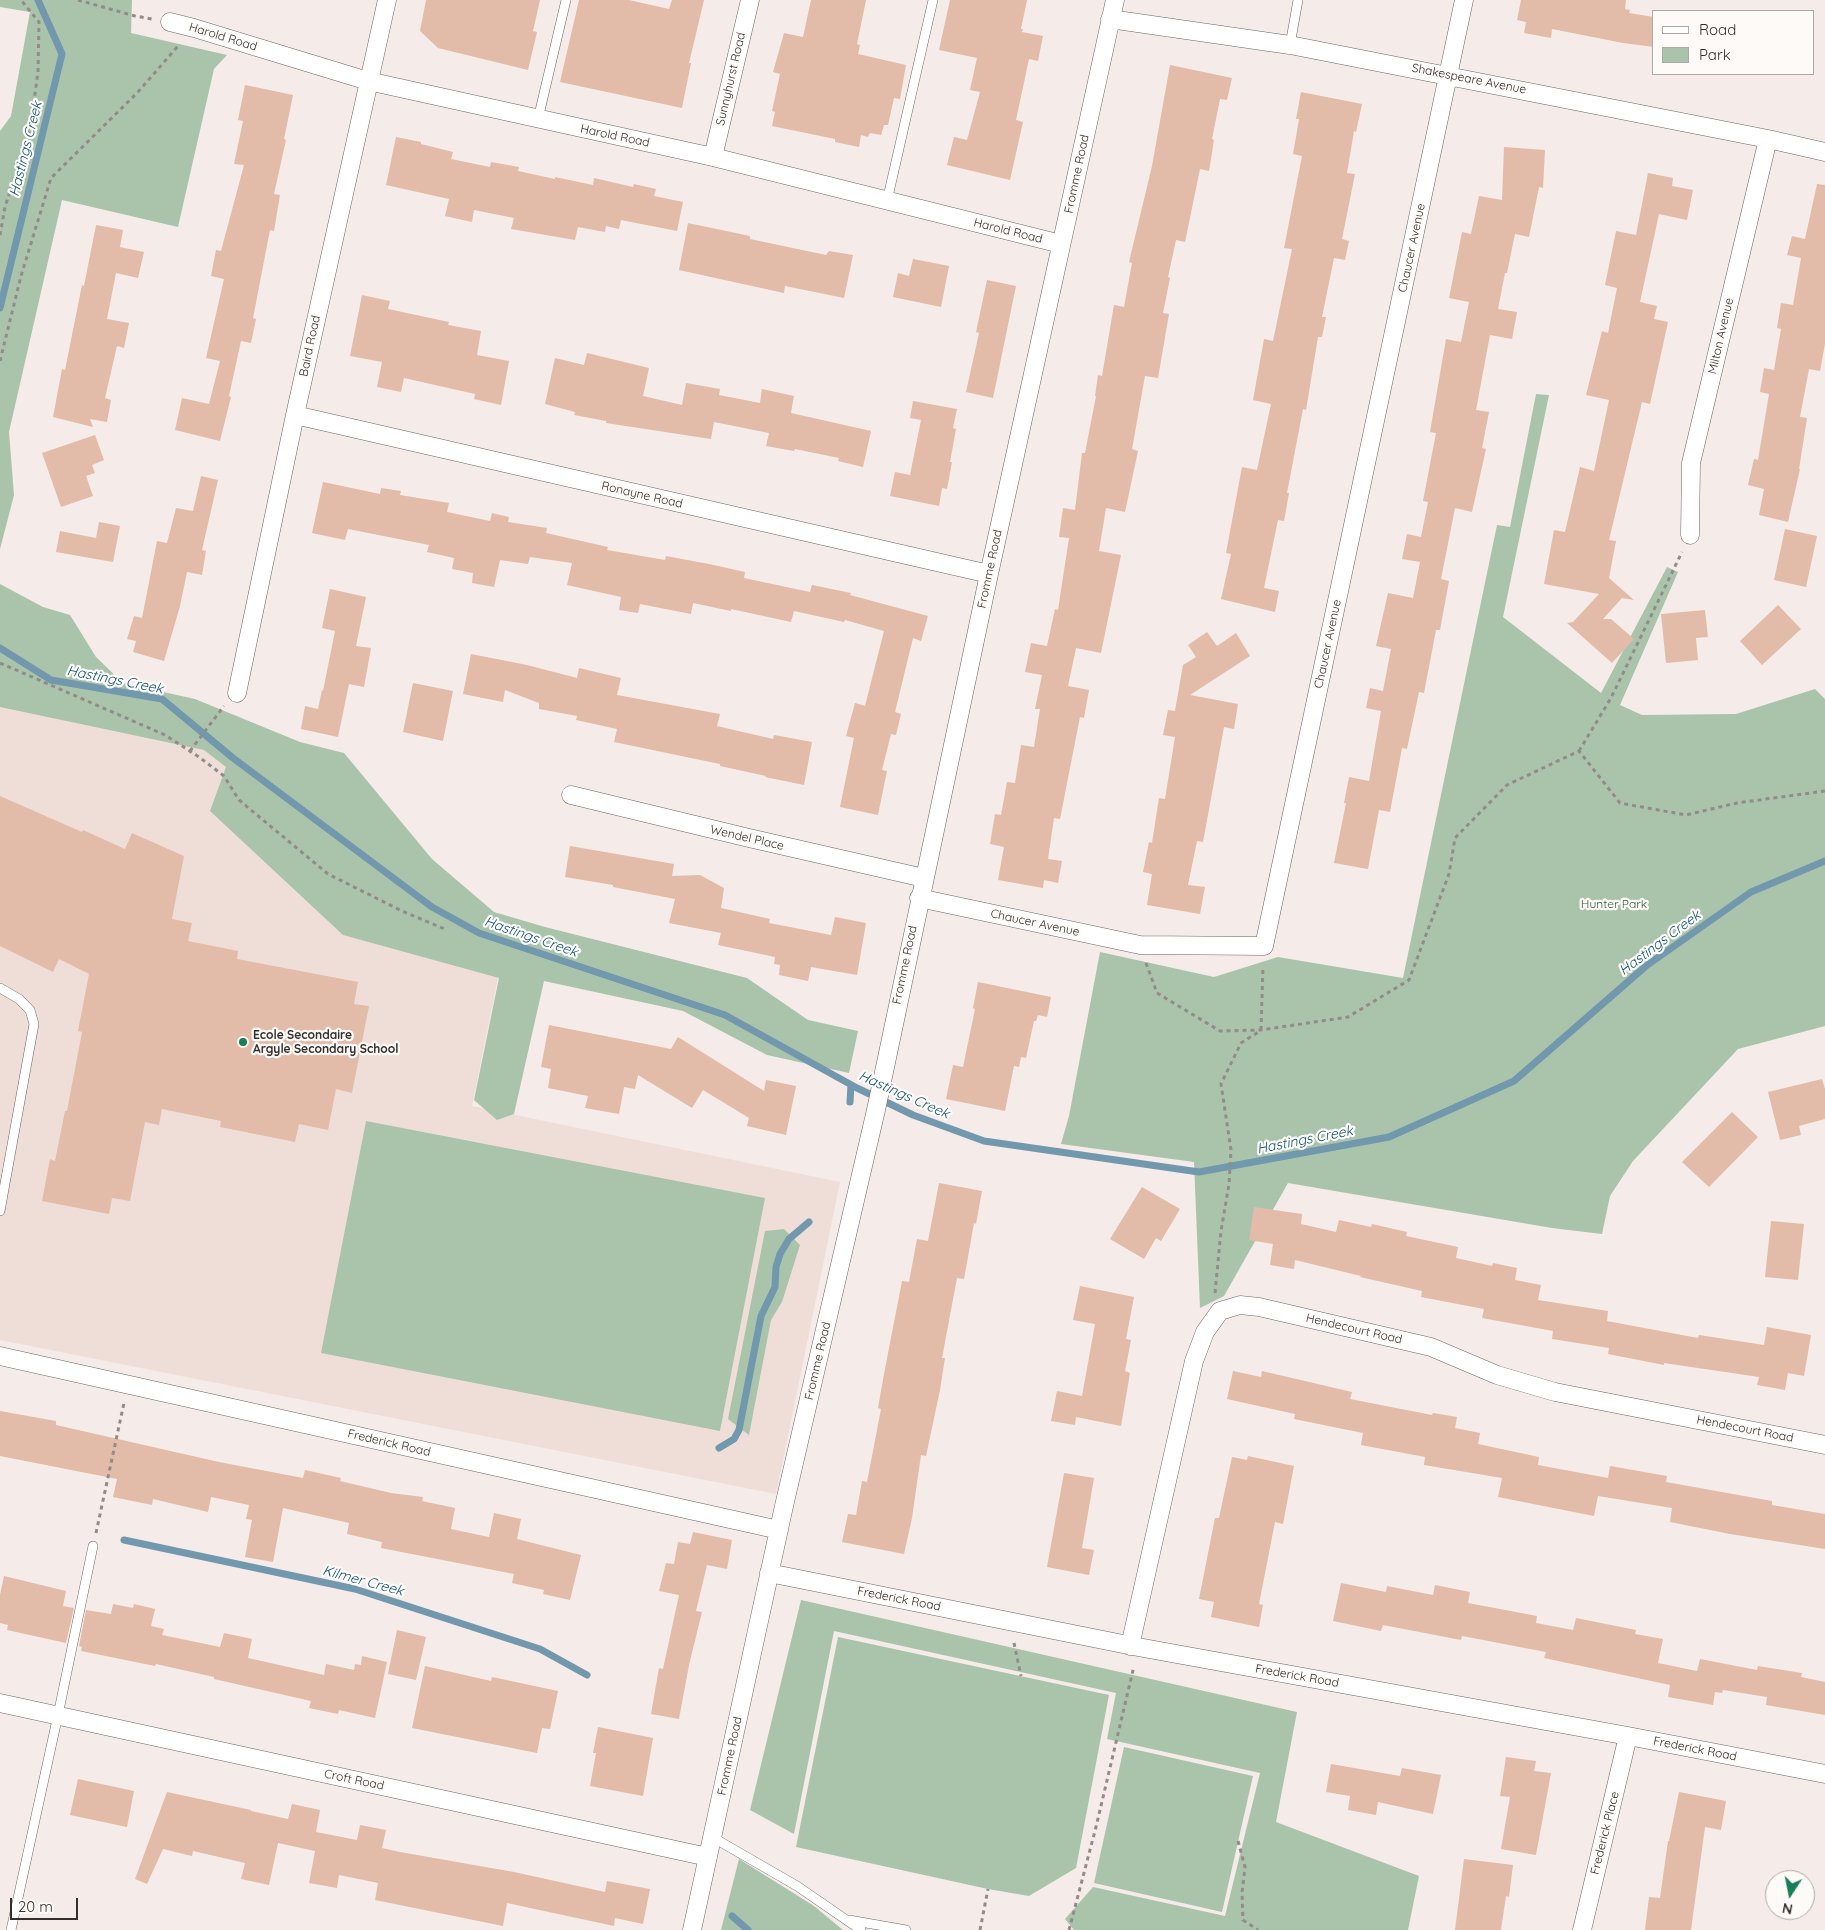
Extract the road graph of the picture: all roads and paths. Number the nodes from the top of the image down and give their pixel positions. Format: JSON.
{"nodes":[{"id":1,"x":21,"y":0,"type":"edge"},
{"id":2,"x":78,"y":0,"type":"edge"},
{"id":3,"x":387,"y":0,"type":"edge"},
{"id":4,"x":566,"y":0,"type":"edge"},
{"id":5,"x":750,"y":0,"type":"edge"},
{"id":6,"x":933,"y":0,"type":"edge"},
{"id":7,"x":1115,"y":0,"type":"edge"},
{"id":8,"x":1298,"y":0,"type":"edge"},
{"id":9,"x":1464,"y":0,"type":"edge"},
{"id":10,"x":1110,"y":19,"type":"junction"},
{"id":11,"x":170,"y":22,"type":"joint"},
{"id":12,"x":194,"y":28,"type":"junction"},
{"id":13,"x":1290,"y":45,"type":"junction"},
{"id":14,"x":1449,"y":75,"type":"junction"},
{"id":15,"x":368,"y":81,"type":"junction"},
{"id":16,"x":538,"y":119,"type":"junction"},
{"id":17,"x":1768,"y":139,"type":"junction"},
{"id":18,"x":1825,"y":152,"type":"edge"},
{"id":19,"x":713,"y":157,"type":"junction"},
{"id":20,"x":887,"y":201,"type":"junction"},
{"id":21,"x":0,"y":235,"type":"edge"},
{"id":22,"x":1061,"y":244,"type":"junction"},
{"id":23,"x":0,"y":361,"type":"edge"},
{"id":24,"x":295,"y":415,"type":"junction"},
{"id":25,"x":1690,"y":534,"type":"joint"},
{"id":26,"x":989,"y":574,"type":"junction"},
{"id":27,"x":0,"y":663,"type":"edge"},
{"id":28,"x":237,"y":693,"type":"dead end"},
{"id":29,"x":218,"y":712,"type":"dead end"},
{"id":30,"x":190,"y":751,"type":"junction"},
{"id":31,"x":1579,"y":751,"type":"junction"},
{"id":32,"x":1825,"y":791,"type":"edge"},
{"id":33,"x":571,"y":794,"type":"dead end"},
{"id":34,"x":924,"y":878,"type":"junction"},
{"id":35,"x":919,"y":898,"type":"junction"},
{"id":36,"x":447,"y":930,"type":"dead end"},
{"id":37,"x":1140,"y":945,"type":"junction"},
{"id":38,"x":1264,"y":946,"type":"junction"},
{"id":39,"x":0,"y":988,"type":"edge"},
{"id":40,"x":1261,"y":1030,"type":"junction"},
{"id":41,"x":0,"y":1211,"type":"edge"},
{"id":42,"x":1212,"y":1321,"type":"junction"},
{"id":43,"x":0,"y":1356,"type":"edge"},
{"id":44,"x":125,"y":1400,"type":"dead end"},
{"id":45,"x":1825,"y":1445,"type":"edge"},
{"id":46,"x":779,"y":1530,"type":"junction"},
{"id":47,"x":93,"y":1546,"type":"joint"},
{"id":48,"x":769,"y":1573,"type":"junction"},
{"id":49,"x":1009,"y":1620,"type":"junction"},
{"id":50,"x":1134,"y":1646,"type":"junction"},
{"id":51,"x":1021,"y":1676,"type":"dead end"},
{"id":52,"x":0,"y":1703,"type":"edge"},
{"id":53,"x":58,"y":1715,"type":"junction"},
{"id":54,"x":1628,"y":1736,"type":"junction"},
{"id":55,"x":1825,"y":1774,"type":"edge"},
{"id":56,"x":712,"y":1837,"type":"junction"},
{"id":57,"x":1238,"y":1841,"type":"dead end"},
{"id":58,"x":708,"y":1857,"type":"junction"},
{"id":59,"x":988,"y":1889,"type":"dead end"},
{"id":60,"x":846,"y":1919,"type":"junction"},
{"id":61,"x":10,"y":1930,"type":"edge"},
{"id":62,"x":692,"y":1930,"type":"edge"},
{"id":63,"x":862,"y":1930,"type":"edge"},
{"id":64,"x":906,"y":1930,"type":"edge"},
{"id":65,"x":980,"y":1930,"type":"edge"},
{"id":66,"x":1069,"y":1930,"type":"edge"},
{"id":67,"x":1258,"y":1930,"type":"edge"},
{"id":68,"x":1582,"y":1930,"type":"edge"}],
"edges":[{"from":1,"to":21,"type":"path"},
{"from":2,"to":11,"type":"path"},
{"from":3,"to":15,"type":"street","name":"Baird Road"},
{"from":4,"to":16,"type":"lane"},
{"from":5,"to":19,"type":"street","name":"Sunnyhurst Road"},
{"from":6,"to":20,"type":"lane"},
{"from":7,"to":10,"type":"street","name":"Fromme Road"},
{"from":8,"to":13,"type":"lane"},
{"from":9,"to":14,"type":"street","name":"Chaucer Avenue"},
{"from":10,"to":13,"type":"street","name":"Shakespeare Avenue"},
{"from":10,"to":22,"type":"street","name":"Fromme Road"},
{"from":11,"to":12,"type":"street","name":"Harold Road"},
{"from":12,"to":15,"type":"street","name":"Harold Road"},
{"from":12,"to":23,"type":"path"},
{"from":13,"to":14,"type":"street","name":"Shakespeare Avenue"},
{"from":14,"to":17,"type":"street","name":"Shakespeare Avenue"},
{"from":14,"to":38,"type":"street","name":"Chaucer Avenue"},
{"from":15,"to":16,"type":"street","name":"Harold Road"},
{"from":15,"to":24,"type":"street","name":"Baird Road"},
{"from":16,"to":19,"type":"street","name":"Harold Road"},
{"from":17,"to":18,"type":"street","name":"Shakespeare Avenue"},
{"from":17,"to":25,"type":"street","name":"Milton Avenue"},
{"from":19,"to":20,"type":"street","name":"Harold Road"},
{"from":20,"to":22,"type":"street","name":"Harold Road"},
{"from":22,"to":26,"type":"street","name":"Fromme Road"},
{"from":24,"to":26,"type":"street","name":"Ronayne Road"},
{"from":24,"to":28,"type":"street","name":"Baird Road"},
{"from":25,"to":31,"type":"path"},
{"from":26,"to":34,"type":"street","name":"Fromme Road"},
{"from":27,"to":30,"type":"path"},
{"from":29,"to":30,"type":"path"},
{"from":30,"to":36,"type":"path"},
{"from":31,"to":32,"type":"path"},
{"from":31,"to":40,"type":"path"},
{"from":33,"to":34,"type":"street","name":"Wendel Place"},
{"from":34,"to":35,"type":"street","name":"Fromme Road"},
{"from":35,"to":37,"type":"street","name":"Chaucer Avenue"},
{"from":35,"to":46,"type":"street","name":"Fromme Road"},
{"from":37,"to":38,"type":"street","name":"Chaucer Avenue"},
{"from":37,"to":40,"type":"path"},
{"from":38,"to":40,"type":"path"},
{"from":39,"to":41,"type":"lane"},
{"from":40,"to":42,"type":"path"},
{"from":42,"to":45,"type":"street","name":"Hendecourt Road"},
{"from":42,"to":50,"type":"street","name":"Hendecourt Road"},
{"from":43,"to":46,"type":"street","name":"Frederick Road"},
{"from":44,"to":47,"type":"path"},
{"from":46,"to":48,"type":"street","name":"Fromme Road"},
{"from":47,"to":53,"type":"lane"},
{"from":48,"to":49,"type":"street","name":"Frederick Road"},
{"from":48,"to":56,"type":"street","name":"Fromme Road"},
{"from":49,"to":50,"type":"street","name":"Frederick Road"},
{"from":49,"to":51,"type":"path"},
{"from":50,"to":54,"type":"street","name":"Frederick Road"},
{"from":50,"to":66,"type":"path"},
{"from":52,"to":53,"type":"street","name":"Croft Road"},
{"from":53,"to":58,"type":"street","name":"Croft Road"},
{"from":53,"to":61,"type":"lane"},
{"from":54,"to":55,"type":"street","name":"Frederick Road"},
{"from":54,"to":68,"type":"street","name":"Frederick Place"},
{"from":56,"to":58,"type":"street","name":"Fromme Road"},
{"from":56,"to":60,"type":"lane"},
{"from":57,"to":67,"type":"path"},
{"from":58,"to":62,"type":"street","name":"Fromme Road"},
{"from":59,"to":65,"type":"path"},
{"from":60,"to":63,"type":"lane"},
{"from":60,"to":64,"type":"lane"}]}
